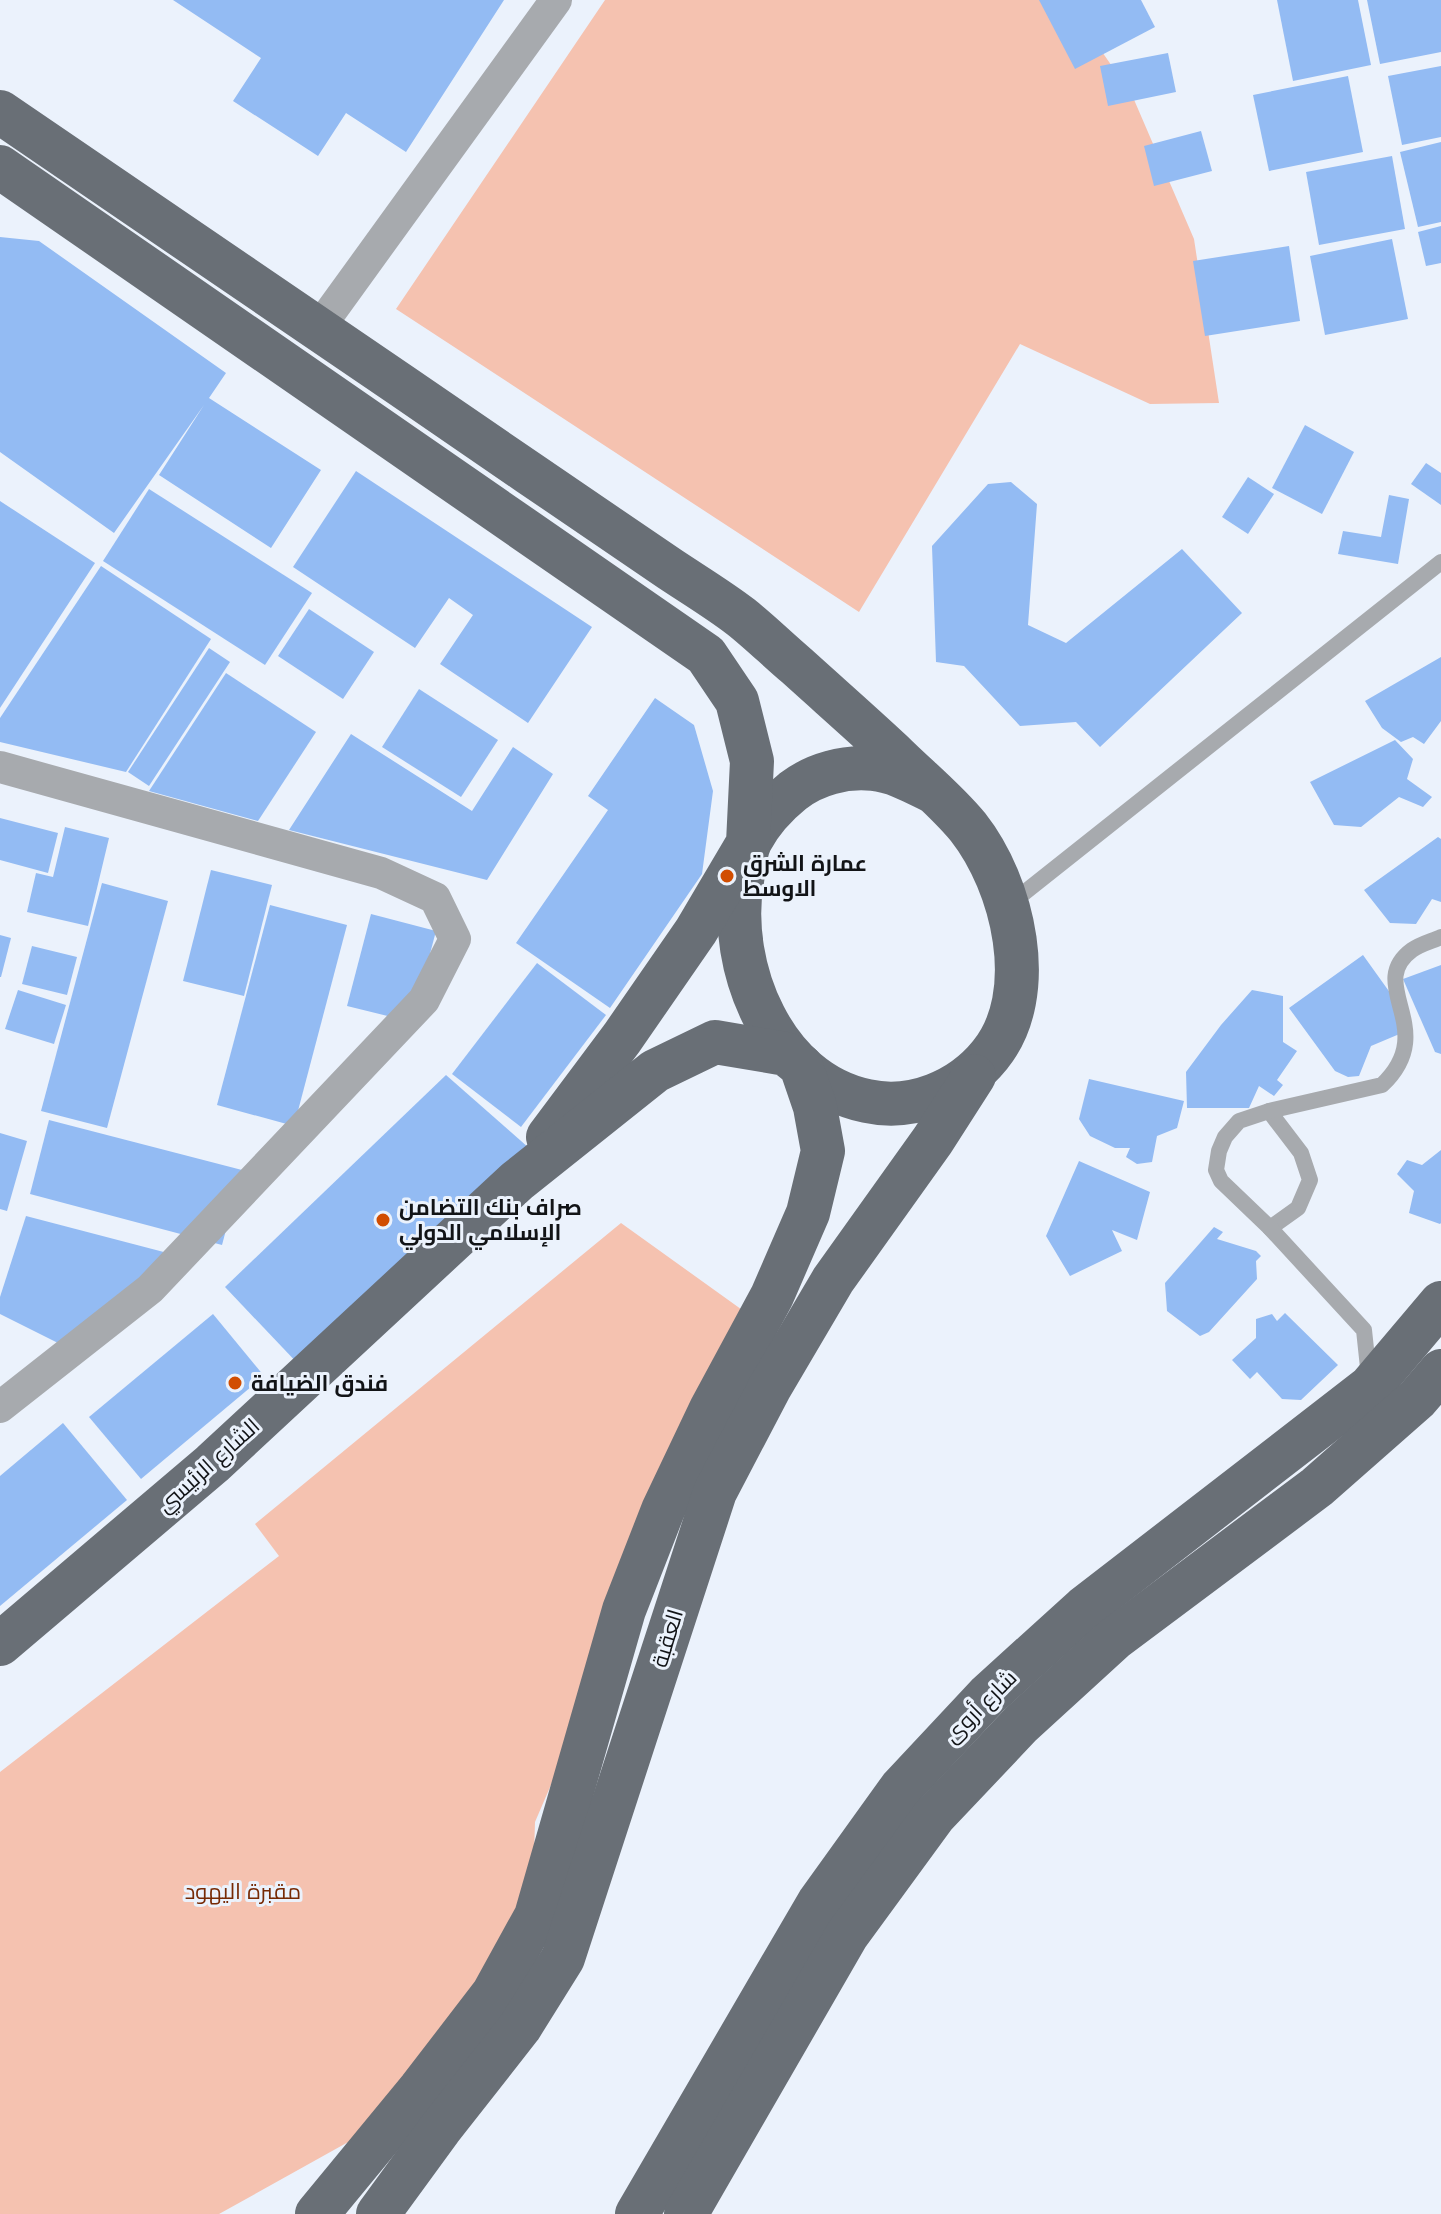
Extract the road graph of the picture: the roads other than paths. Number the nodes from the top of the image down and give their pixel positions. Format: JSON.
{"nodes":[{"id":1,"x":556,"y":0,"type":"edge"},
{"id":2,"x":0,"y":112,"type":"edge"},
{"id":3,"x":0,"y":167,"type":"edge"},
{"id":4,"x":318,"y":329,"type":"junction"},
{"id":5,"x":1441,"y":562,"type":"edge"},
{"id":6,"x":0,"y":767,"type":"edge"},
{"id":7,"x":932,"y":791,"type":"junction"},
{"id":8,"x":748,"y":843,"type":"junction"},
{"id":9,"x":1009,"y":905,"type":"junction"},
{"id":10,"x":1441,"y":937,"type":"edge"},
{"id":11,"x":801,"y":1066,"type":"junction"},
{"id":12,"x":978,"y":1070,"type":"junction"},
{"id":13,"x":1269,"y":1111,"type":"junction"},
{"id":14,"x":517,"y":1181,"type":"junction"},
{"id":15,"x":1270,"y":1228,"type":"junction"},
{"id":16,"x":1441,"y":1303,"type":"edge"},
{"id":17,"x":1441,"y":1371,"type":"edge"},
{"id":18,"x":1370,"y":1387,"type":"junction"},
{"id":19,"x":0,"y":1407,"type":"edge"},
{"id":20,"x":0,"y":1644,"type":"edge"},
{"id":21,"x":317,"y":2214,"type":"edge"},
{"id":22,"x":378,"y":2214,"type":"edge"},
{"id":23,"x":637,"y":2214,"type":"edge"},
{"id":24,"x":686,"y":2214,"type":"edge"}],
"edges":[{"from":1,"to":4,"type":"street"},
{"from":2,"to":4,"type":"main road","name":"العقبة"},
{"from":3,"to":8,"type":"main road"},
{"from":4,"to":7,"type":"main road","name":"العقبة"},
{"from":5,"to":9,"type":"lane"},
{"from":6,"to":19,"type":"street"},
{"from":7,"to":8,"type":"main road"},
{"from":7,"to":9,"type":"main road","name":"العقبة"},
{"from":8,"to":11,"type":"main road"},
{"from":8,"to":14,"type":"main road"},
{"from":9,"to":12,"type":"main road","name":"العقبة"},
{"from":10,"to":13,"type":"lane"},
{"from":11,"to":12,"type":"main road"},
{"from":11,"to":14,"type":"main road","name":"الشارع الرئيسي"},
{"from":11,"to":21,"type":"main road"},
{"from":12,"to":22,"type":"main road","name":"العقبة"},
{"from":13,"to":15,"type":"lane"},
{"from":13,"to":15,"type":"lane"},
{"from":14,"to":20,"type":"main road","name":"الشارع الرئيسي"},
{"from":15,"to":18,"type":"lane"},
{"from":16,"to":18,"type":"main road","name":"شارع أروى"},
{"from":17,"to":24,"type":"main road","name":"شارع أروى"},
{"from":18,"to":23,"type":"main road","name":"شارع أروى"}]}
